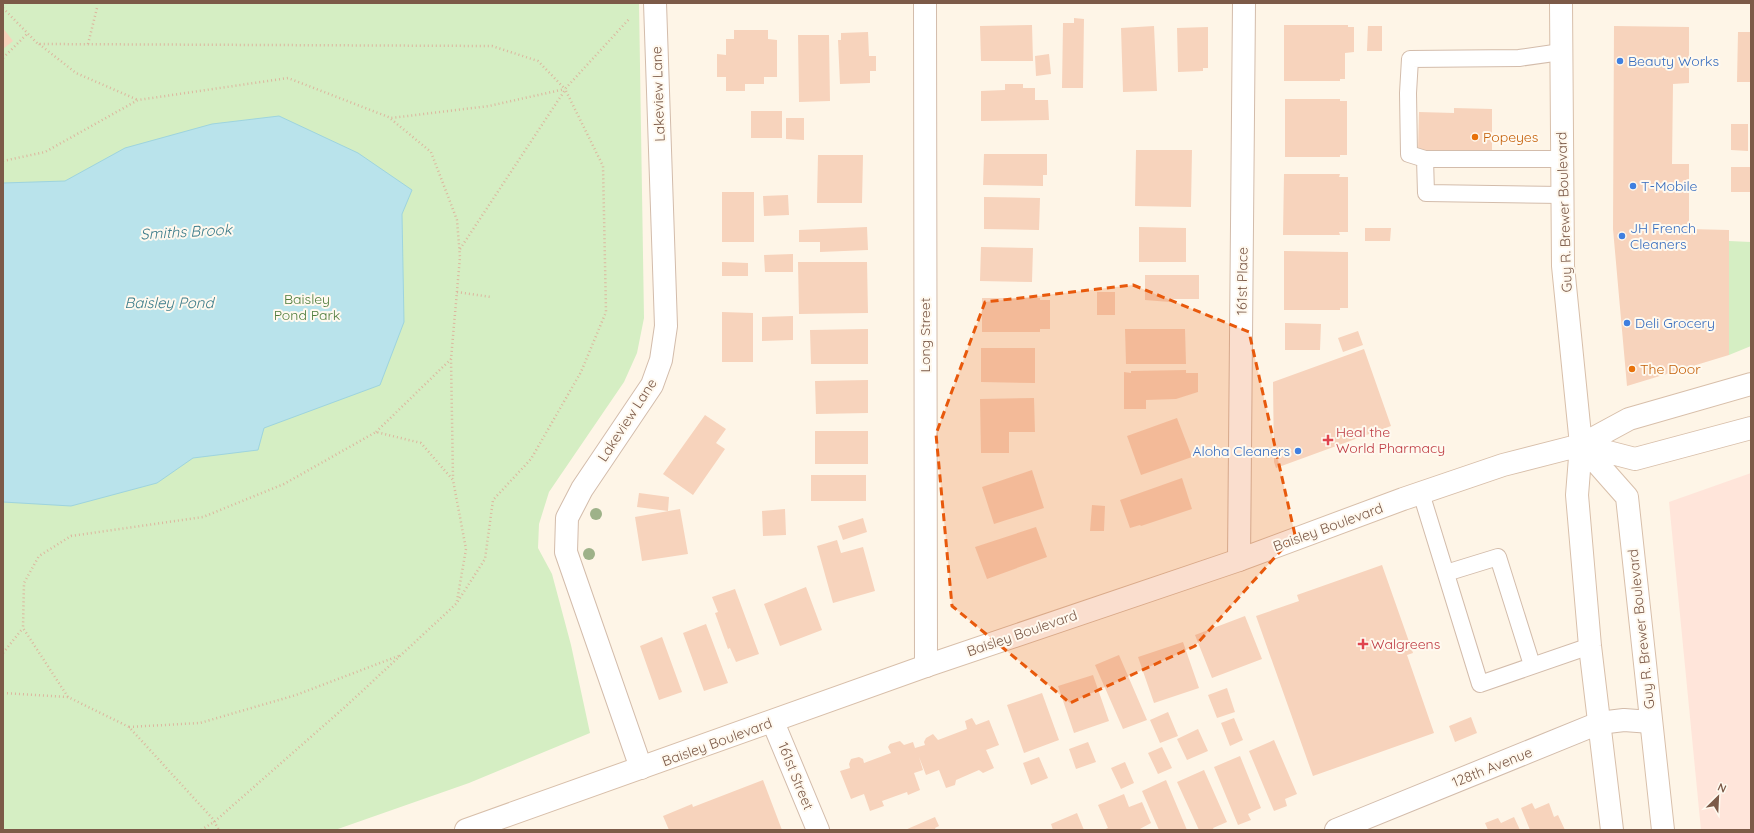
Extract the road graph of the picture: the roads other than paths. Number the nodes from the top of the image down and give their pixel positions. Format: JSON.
{"nodes":[{"id":1,"x":655,"y":3,"type":"edge"},
{"id":2,"x":925,"y":3,"type":"edge"},
{"id":3,"x":1244,"y":3,"type":"edge"},
{"id":4,"x":1560,"y":3,"type":"edge"},
{"id":5,"x":1561,"y":52,"type":"junction"},
{"id":6,"x":1425,"y":159,"type":"junction"},
{"id":7,"x":1562,"y":159,"type":"junction"},
{"id":8,"x":1562,"y":195,"type":"junction"},
{"id":9,"x":1751,"y":384,"type":"edge"},
{"id":10,"x":1751,"y":428,"type":"edge"},
{"id":11,"x":1582,"y":445,"type":"junction"},
{"id":12,"x":1421,"y":493,"type":"junction"},
{"id":13,"x":1239,"y":560,"type":"junction"},
{"id":14,"x":1446,"y":573,"type":"junction"},
{"id":15,"x":1590,"y":646,"type":"junction"},
{"id":16,"x":1532,"y":665,"type":"junction"},
{"id":17,"x":926,"y":666,"type":"junction"},
{"id":18,"x":773,"y":722,"type":"junction"},
{"id":19,"x":1652,"y":722,"type":"junction"},
{"id":20,"x":1599,"y":723,"type":"junction"},
{"id":21,"x":642,"y":768,"type":"junction"},
{"id":22,"x":466,"y":830,"type":"edge"},
{"id":23,"x":818,"y":830,"type":"edge"},
{"id":24,"x":1336,"y":830,"type":"edge"},
{"id":25,"x":1612,"y":830,"type":"edge"},
{"id":26,"x":1663,"y":830,"type":"edge"}],
"edges":[{"from":1,"to":21,"type":"main road","name":"Lakeview Lane"},
{"from":2,"to":17,"type":"main road","name":"Long Street"},
{"from":3,"to":13,"type":"main road","name":"161st Place"},
{"from":4,"to":5,"type":"main road","name":"Guy R. Brewer Boulevard"},
{"from":5,"to":6,"type":"lane"},
{"from":5,"to":7,"type":"main road","name":"Guy R. Brewer Boulevard"},
{"from":6,"to":7,"type":"lane"},
{"from":6,"to":8,"type":"lane"},
{"from":7,"to":8,"type":"main road","name":"Guy R. Brewer Boulevard"},
{"from":8,"to":11,"type":"main road","name":"Guy R. Brewer Boulevard"},
{"from":9,"to":11,"type":"main road","name":"Baisley Boulevard"},
{"from":10,"to":11,"type":"main road"},
{"from":11,"to":12,"type":"main road","name":"Baisley Boulevard"},
{"from":11,"to":15,"type":"main road","name":"Guy R. Brewer Boulevard"},
{"from":11,"to":19,"type":"main road","name":"Guy R. Brewer Boulevard"},
{"from":12,"to":13,"type":"main road","name":"Baisley Boulevard"},
{"from":12,"to":14,"type":"lane"},
{"from":13,"to":17,"type":"main road","name":"Baisley Boulevard"},
{"from":14,"to":16,"type":"lane"},
{"from":14,"to":16,"type":"lane"},
{"from":15,"to":16,"type":"lane"},
{"from":15,"to":20,"type":"main road","name":"Guy R. Brewer Boulevard"},
{"from":17,"to":18,"type":"main road","name":"Baisley Boulevard"},
{"from":18,"to":21,"type":"main road","name":"Baisley Boulevard"},
{"from":18,"to":23,"type":"main road","name":"161st Street"},
{"from":19,"to":20,"type":"main road","name":"128th Avenue"},
{"from":19,"to":26,"type":"main road","name":"Guy R. Brewer Boulevard"},
{"from":20,"to":24,"type":"main road","name":"128th Avenue"},
{"from":20,"to":25,"type":"main road","name":"Guy R. Brewer Boulevard"},
{"from":21,"to":22,"type":"main road","name":"Baisley Boulevard"}]}
